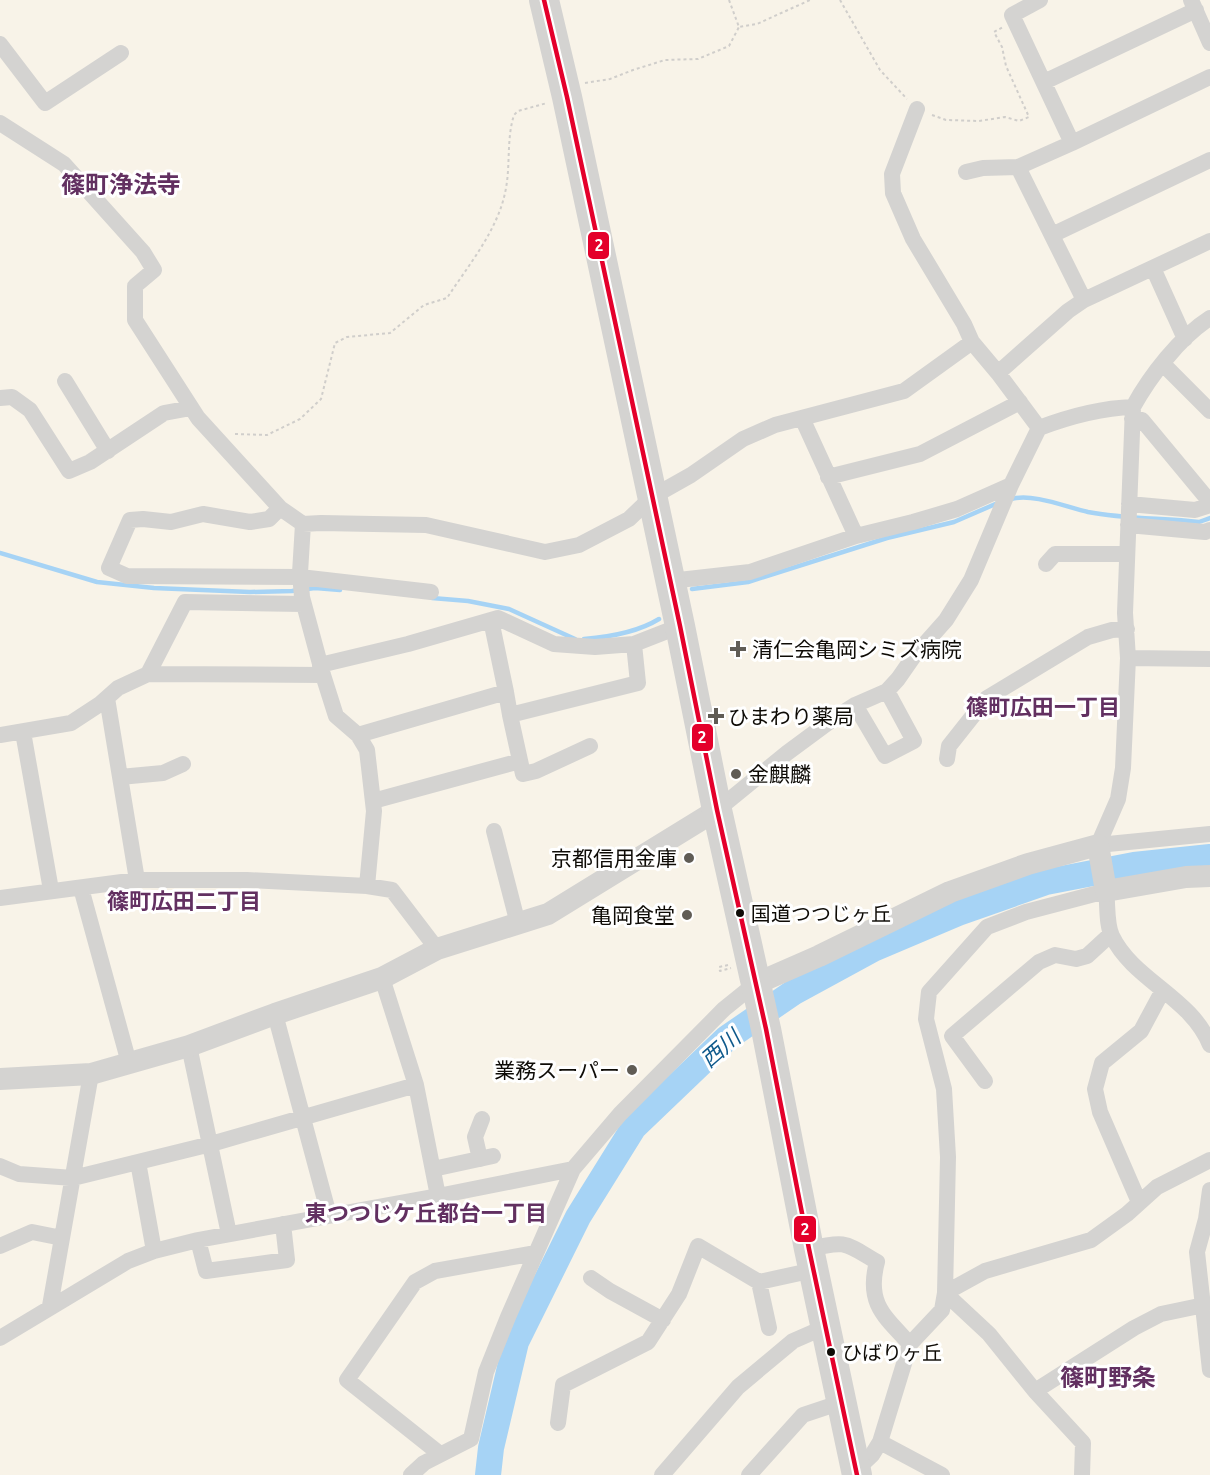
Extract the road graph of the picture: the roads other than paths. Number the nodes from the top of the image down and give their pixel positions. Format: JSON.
{"nodes":[{"id":1,"x":544,"y":0,"type":"edge"},
{"id":2,"x":1040,"y":0,"type":"edge"},
{"id":3,"x":1194,"y":5,"type":"edge"},
{"id":4,"x":1210,"y":43,"type":"edge"},
{"id":5,"x":0,"y":44,"type":"edge"},
{"id":6,"x":121,"y":53,"type":"dead end"},
{"id":7,"x":1210,"y":77,"type":"edge"},
{"id":8,"x":1044,"y":81,"type":"junction"},
{"id":9,"x":917,"y":109,"type":"road end"},
{"id":10,"x":0,"y":123,"type":"edge"},
{"id":11,"x":1072,"y":143,"type":"junction"},
{"id":12,"x":1210,"y":160,"type":"edge"},
{"id":13,"x":1018,"y":167,"type":"junction"},
{"id":14,"x":966,"y":172,"type":"dead end"},
{"id":15,"x":1052,"y":235,"type":"junction"},
{"id":16,"x":1210,"y":240,"type":"edge"},
{"id":17,"x":1153,"y":268,"type":"junction"},
{"id":18,"x":1084,"y":300,"type":"junction"},
{"id":19,"x":1210,"y":318,"type":"edge"},
{"id":20,"x":1185,"y":339,"type":"junction"},
{"id":21,"x":972,"y":342,"type":"junction"},
{"id":22,"x":1163,"y":364,"type":"junction"},
{"id":23,"x":998,"y":373,"type":"junction"},
{"id":24,"x":65,"y":381,"type":"dead end"},
{"id":25,"x":0,"y":398,"type":"edge"},
{"id":26,"x":1020,"y":402,"type":"junction"},
{"id":27,"x":191,"y":408,"type":"junction"},
{"id":28,"x":1210,"y":411,"type":"edge"},
{"id":29,"x":1133,"y":413,"type":"junction"},
{"id":30,"x":802,"y":418,"type":"junction"},
{"id":31,"x":1039,"y":428,"type":"junction"},
{"id":32,"x":108,"y":451,"type":"junction"},
{"id":33,"x":828,"y":477,"type":"junction"},
{"id":34,"x":1011,"y":485,"type":"junction"},
{"id":35,"x":652,"y":497,"type":"junction"},
{"id":36,"x":1129,"y":504,"type":"junction"},
{"id":37,"x":1210,"y":505,"type":"edge"},
{"id":38,"x":280,"y":508,"type":"junction"},
{"id":39,"x":303,"y":524,"type":"junction"},
{"id":40,"x":1128,"y":525,"type":"junction"},
{"id":41,"x":1210,"y":530,"type":"edge"},
{"id":42,"x":856,"y":536,"type":"junction"},
{"id":43,"x":1127,"y":554,"type":"junction"},
{"id":44,"x":1046,"y":564,"type":"dead end"},
{"id":45,"x":300,"y":577,"type":"junction"},
{"id":46,"x":670,"y":581,"type":"junction"},
{"id":47,"x":431,"y":592,"type":"dead end"},
{"id":48,"x":303,"y":604,"type":"junction"},
{"id":49,"x":491,"y":620,"type":"junction"},
{"id":50,"x":680,"y":626,"type":"junction"},
{"id":51,"x":1126,"y":629,"type":"junction"},
{"id":52,"x":634,"y":644,"type":"junction"},
{"id":53,"x":1128,"y":658,"type":"junction"},
{"id":54,"x":1210,"y":659,"type":"edge"},
{"id":55,"x":322,"y":670,"type":"junction"},
{"id":56,"x":148,"y":674,"type":"junction"},
{"id":57,"x":887,"y":691,"type":"junction"},
{"id":58,"x":506,"y":692,"type":"junction"},
{"id":59,"x":107,"y":698,"type":"junction"},
{"id":60,"x":855,"y":705,"type":"junction"},
{"id":61,"x":510,"y":715,"type":"junction"},
{"id":62,"x":23,"y":732,"type":"junction"},
{"id":63,"x":0,"y":735,"type":"edge"},
{"id":64,"x":358,"y":735,"type":"junction"},
{"id":65,"x":590,"y":746,"type":"dead end"},
{"id":66,"x":947,"y":759,"type":"dead end"},
{"id":67,"x":520,"y":761,"type":"junction"},
{"id":68,"x":183,"y":764,"type":"dead end"},
{"id":69,"x":120,"y":777,"type":"junction"},
{"id":70,"x":373,"y":801,"type":"junction"},
{"id":71,"x":717,"y":810,"type":"junction"},
{"id":72,"x":494,"y":831,"type":"dead end"},
{"id":73,"x":1210,"y":834,"type":"edge"},
{"id":74,"x":1099,"y":850,"type":"junction"},
{"id":75,"x":1210,"y":876,"type":"edge"},
{"id":76,"x":137,"y":880,"type":"junction"},
{"id":77,"x":367,"y":886,"type":"junction"},
{"id":78,"x":1106,"y":886,"type":"junction"},
{"id":79,"x":81,"y":888,"type":"junction"},
{"id":80,"x":51,"y":890,"type":"junction"},
{"id":81,"x":0,"y":898,"type":"edge"},
{"id":82,"x":518,"y":924,"type":"junction"},
{"id":83,"x":1111,"y":934,"type":"junction"},
{"id":84,"x":436,"y":949,"type":"junction"},
{"id":85,"x":382,"y":978,"type":"junction"},
{"id":86,"x":744,"y":979,"type":"junction"},
{"id":87,"x":1163,"y":990,"type":"junction"},
{"id":88,"x":274,"y":1014,"type":"junction"},
{"id":89,"x":1210,"y":1045,"type":"edge"},
{"id":90,"x":189,"y":1046,"type":"junction"},
{"id":91,"x":129,"y":1063,"type":"junction"},
{"id":92,"x":91,"y":1074,"type":"junction"},
{"id":93,"x":0,"y":1079,"type":"edge"},
{"id":94,"x":985,"y":1081,"type":"dead end"},
{"id":95,"x":416,"y":1085,"type":"junction"},
{"id":96,"x":303,"y":1119,"type":"junction"},
{"id":97,"x":482,"y":1119,"type":"dead end"},
{"id":98,"x":211,"y":1144,"type":"junction"},
{"id":99,"x":1210,"y":1160,"type":"edge"},
{"id":100,"x":138,"y":1162,"type":"junction"},
{"id":101,"x":0,"y":1166,"type":"edge"},
{"id":102,"x":433,"y":1169,"type":"junction"},
{"id":103,"x":573,"y":1169,"type":"junction"},
{"id":104,"x":73,"y":1178,"type":"junction"},
{"id":105,"x":1210,"y":1190,"type":"edge"},
{"id":106,"x":438,"y":1196,"type":"junction"},
{"id":107,"x":1139,"y":1202,"type":"junction"},
{"id":108,"x":329,"y":1215,"type":"junction"},
{"id":109,"x":283,"y":1224,"type":"junction"},
{"id":110,"x":229,"y":1234,"type":"junction"},
{"id":111,"x":62,"y":1238,"type":"junction"},
{"id":112,"x":198,"y":1240,"type":"junction"},
{"id":113,"x":0,"y":1246,"type":"edge"},
{"id":114,"x":154,"y":1251,"type":"junction"},
{"id":115,"x":536,"y":1253,"type":"junction"},
{"id":116,"x":811,"y":1259,"type":"junction"},
{"id":117,"x":591,"y":1278,"type":"dead end"},
{"id":118,"x":759,"y":1282,"type":"junction"},
{"id":119,"x":945,"y":1293,"type":"junction"},
{"id":120,"x":50,"y":1306,"type":"junction"},
{"id":121,"x":1206,"y":1314,"type":"edge"},
{"id":122,"x":663,"y":1320,"type":"junction"},
{"id":123,"x":825,"y":1327,"type":"junction"},
{"id":124,"x":769,"y":1328,"type":"dead end"},
{"id":125,"x":0,"y":1338,"type":"edge"},
{"id":126,"x":910,"y":1344,"type":"junction"},
{"id":127,"x":1210,"y":1370,"type":"edge"},
{"id":128,"x":1035,"y":1391,"type":"junction"},
{"id":129,"x":842,"y":1402,"type":"junction"},
{"id":130,"x":558,"y":1423,"type":"dead end"},
{"id":131,"x":880,"y":1442,"type":"junction"},
{"id":132,"x":440,"y":1454,"type":"junction"},
{"id":133,"x":855,"y":1473,"type":"edge"},
{"id":134,"x":411,"y":1475,"type":"edge"},
{"id":135,"x":662,"y":1475,"type":"edge"},
{"id":136,"x":749,"y":1475,"type":"edge"},
{"id":137,"x":942,"y":1475,"type":"edge"},
{"id":138,"x":1082,"y":1475,"type":"edge"}],
"edges":[{"from":1,"to":35,"type":"highway"},
{"from":2,"to":8,"type":"street"},
{"from":3,"to":4,"type":"street"},
{"from":3,"to":8,"type":"street"},
{"from":5,"to":6,"type":"street"},
{"from":7,"to":11,"type":"street"},
{"from":8,"to":11,"type":"street"},
{"from":9,"to":21,"type":"street"},
{"from":10,"to":27,"type":"street"},
{"from":11,"to":13,"type":"street"},
{"from":12,"to":15,"type":"street"},
{"from":13,"to":14,"type":"street"},
{"from":13,"to":15,"type":"street"},
{"from":15,"to":18,"type":"street"},
{"from":16,"to":17,"type":"street"},
{"from":17,"to":18,"type":"street"},
{"from":17,"to":20,"type":"street"},
{"from":18,"to":23,"type":"street"},
{"from":19,"to":20,"type":"street"},
{"from":20,"to":22,"type":"street"},
{"from":21,"to":23,"type":"street"},
{"from":21,"to":30,"type":"street"},
{"from":22,"to":28,"type":"street"},
{"from":22,"to":29,"type":"street"},
{"from":23,"to":26,"type":"street"},
{"from":24,"to":32,"type":"street"},
{"from":25,"to":32,"type":"street"},
{"from":26,"to":31,"type":"street"},
{"from":26,"to":33,"type":"street"},
{"from":27,"to":32,"type":"street"},
{"from":27,"to":38,"type":"street"},
{"from":29,"to":31,"type":"street"},
{"from":29,"to":36,"type":"street"},
{"from":29,"to":37,"type":"street"},
{"from":30,"to":33,"type":"street"},
{"from":30,"to":35,"type":"street"},
{"from":31,"to":34,"type":"street"},
{"from":33,"to":42,"type":"street"},
{"from":34,"to":42,"type":"street"},
{"from":34,"to":57,"type":"street"},
{"from":35,"to":39,"type":"street"},
{"from":35,"to":46,"type":"highway"},
{"from":36,"to":37,"type":"street"},
{"from":36,"to":40,"type":"street"},
{"from":38,"to":39,"type":"street"},
{"from":38,"to":45,"type":"street"},
{"from":39,"to":45,"type":"street"},
{"from":40,"to":41,"type":"street"},
{"from":40,"to":43,"type":"street"},
{"from":42,"to":46,"type":"street"},
{"from":43,"to":44,"type":"street"},
{"from":43,"to":51,"type":"street"},
{"from":45,"to":47,"type":"street"},
{"from":45,"to":48,"type":"street"},
{"from":46,"to":50,"type":"highway"},
{"from":48,"to":55,"type":"street"},
{"from":48,"to":56,"type":"street"},
{"from":49,"to":52,"type":"street"},
{"from":49,"to":55,"type":"street"},
{"from":49,"to":58,"type":"street"},
{"from":50,"to":52,"type":"street"},
{"from":50,"to":71,"type":"highway"},
{"from":51,"to":53,"type":"street"},
{"from":51,"to":66,"type":"street"},
{"from":52,"to":61,"type":"street"},
{"from":53,"to":54,"type":"street"},
{"from":53,"to":74,"type":"street"},
{"from":55,"to":56,"type":"street"},
{"from":55,"to":64,"type":"street"},
{"from":56,"to":59,"type":"street"},
{"from":57,"to":60,"type":"street"},
{"from":57,"to":60,"type":"street"},
{"from":58,"to":61,"type":"street"},
{"from":58,"to":64,"type":"street"},
{"from":59,"to":62,"type":"street"},
{"from":59,"to":69,"type":"street"},
{"from":60,"to":71,"type":"street"},
{"from":61,"to":67,"type":"street"},
{"from":62,"to":63,"type":"street"},
{"from":62,"to":80,"type":"street"},
{"from":64,"to":70,"type":"street"},
{"from":65,"to":67,"type":"street"},
{"from":67,"to":70,"type":"street"},
{"from":68,"to":69,"type":"street"},
{"from":69,"to":76,"type":"street"},
{"from":70,"to":77,"type":"street"},
{"from":71,"to":82,"type":"street"},
{"from":71,"to":86,"type":"highway"},
{"from":72,"to":82,"type":"street"},
{"from":73,"to":74,"type":"street"},
{"from":74,"to":78,"type":"street"},
{"from":74,"to":86,"type":"street"},
{"from":75,"to":78,"type":"street"},
{"from":76,"to":77,"type":"street"},
{"from":76,"to":79,"type":"street"},
{"from":77,"to":84,"type":"street"},
{"from":78,"to":83,"type":"street"},
{"from":78,"to":119,"type":"street"},
{"from":79,"to":80,"type":"street"},
{"from":79,"to":91,"type":"street"},
{"from":80,"to":81,"type":"street"},
{"from":82,"to":84,"type":"street"},
{"from":83,"to":87,"type":"street"},
{"from":83,"to":94,"type":"street"},
{"from":84,"to":85,"type":"street"},
{"from":85,"to":88,"type":"street"},
{"from":85,"to":95,"type":"street"},
{"from":86,"to":103,"type":"street"},
{"from":86,"to":116,"type":"highway"},
{"from":87,"to":89,"type":"street"},
{"from":87,"to":107,"type":"street"},
{"from":88,"to":90,"type":"street"},
{"from":88,"to":96,"type":"street"},
{"from":90,"to":91,"type":"street"},
{"from":90,"to":98,"type":"street"},
{"from":91,"to":92,"type":"street"},
{"from":92,"to":93,"type":"street"},
{"from":92,"to":104,"type":"street"},
{"from":95,"to":96,"type":"street"},
{"from":95,"to":102,"type":"street"},
{"from":96,"to":98,"type":"street"},
{"from":96,"to":108,"type":"street"},
{"from":97,"to":102,"type":"street"},
{"from":98,"to":100,"type":"street"},
{"from":98,"to":110,"type":"street"},
{"from":99,"to":107,"type":"street"},
{"from":100,"to":104,"type":"street"},
{"from":100,"to":114,"type":"street"},
{"from":101,"to":104,"type":"street"},
{"from":102,"to":106,"type":"street"},
{"from":103,"to":106,"type":"street"},
{"from":103,"to":115,"type":"street"},
{"from":104,"to":111,"type":"street"},
{"from":105,"to":121,"type":"street"},
{"from":106,"to":108,"type":"street"},
{"from":107,"to":119,"type":"street"},
{"from":108,"to":109,"type":"street"},
{"from":109,"to":110,"type":"street"},
{"from":109,"to":112,"type":"street"},
{"from":110,"to":112,"type":"street"},
{"from":111,"to":113,"type":"street"},
{"from":111,"to":120,"type":"street"},
{"from":112,"to":114,"type":"street"},
{"from":114,"to":120,"type":"street"},
{"from":115,"to":132,"type":"street"},
{"from":115,"to":132,"type":"street"},
{"from":116,"to":118,"type":"street"},
{"from":116,"to":123,"type":"highway"},
{"from":116,"to":126,"type":"street"},
{"from":117,"to":122,"type":"street"},
{"from":118,"to":122,"type":"street"},
{"from":118,"to":124,"type":"street"},
{"from":119,"to":126,"type":"street"},
{"from":119,"to":128,"type":"street"},
{"from":120,"to":125,"type":"street"},
{"from":121,"to":127,"type":"street"},
{"from":121,"to":128,"type":"street"},
{"from":122,"to":130,"type":"street"},
{"from":123,"to":129,"type":"highway"},
{"from":123,"to":135,"type":"street"},
{"from":126,"to":131,"type":"street"},
{"from":128,"to":138,"type":"street"},
{"from":129,"to":133,"type":"highway"},
{"from":129,"to":136,"type":"street"},
{"from":131,"to":133,"type":"street"},
{"from":131,"to":137,"type":"street"},
{"from":132,"to":134,"type":"street"}]}
